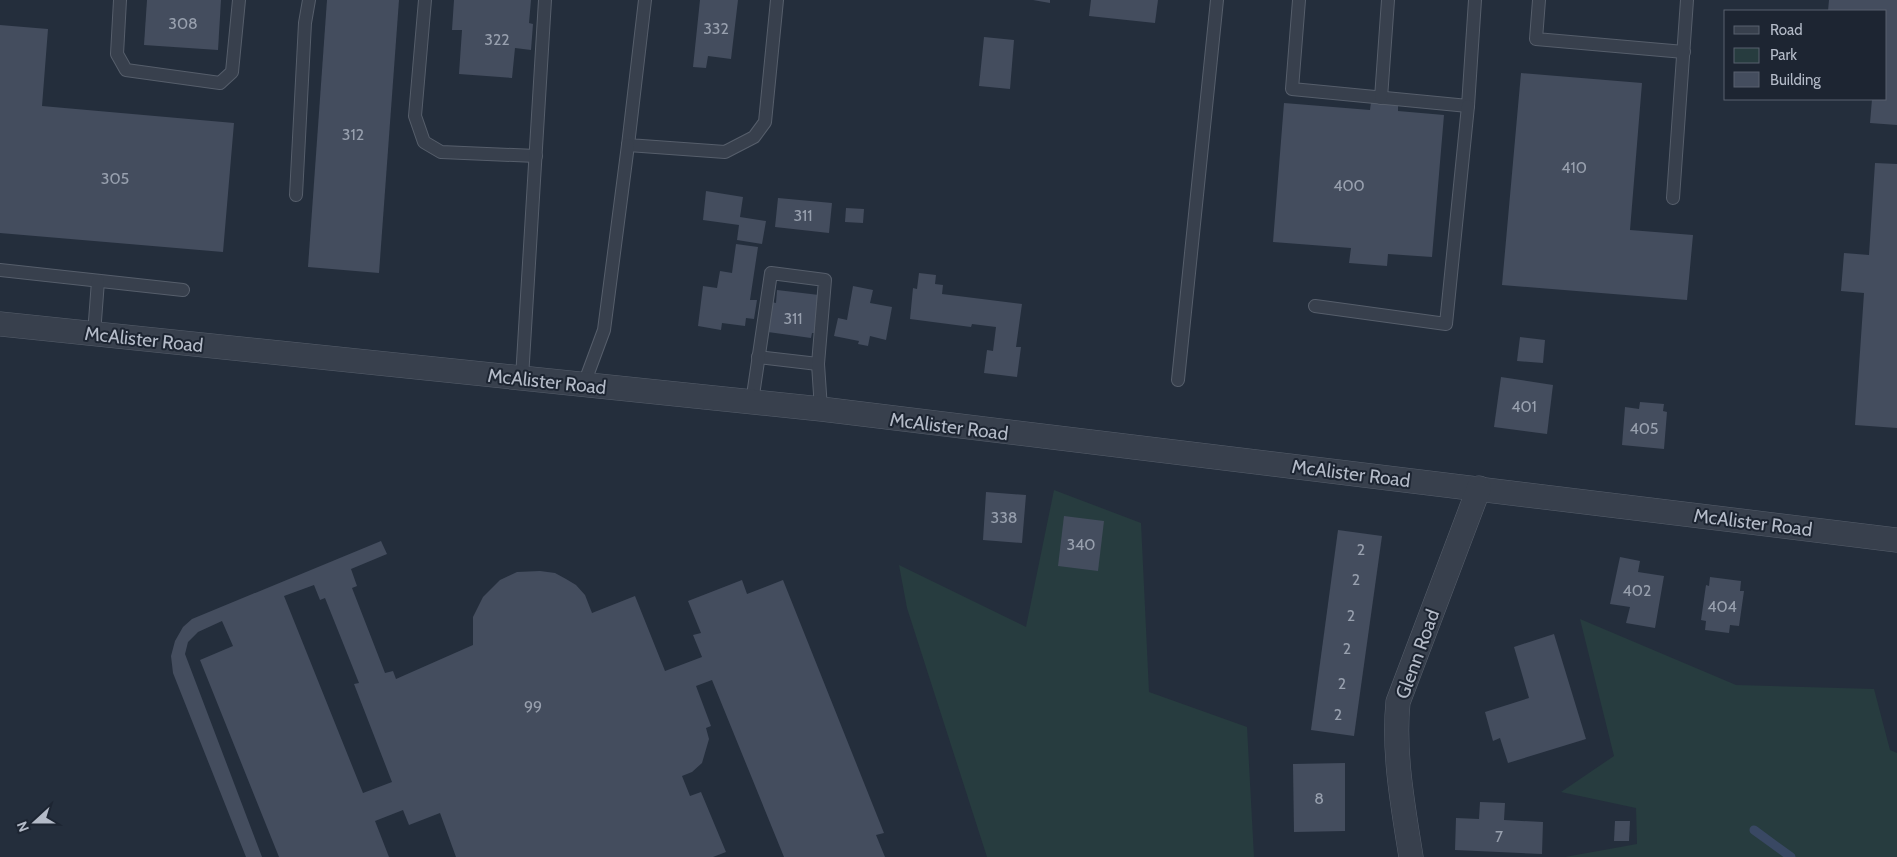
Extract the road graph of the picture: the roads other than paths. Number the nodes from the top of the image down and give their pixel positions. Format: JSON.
{"nodes":[{"id":1,"x":120,"y":0,"type":"edge"},
{"id":2,"x":238,"y":0,"type":"edge"},
{"id":3,"x":310,"y":0,"type":"edge"},
{"id":4,"x":425,"y":0,"type":"edge"},
{"id":5,"x":545,"y":0,"type":"edge"},
{"id":6,"x":645,"y":0,"type":"edge"},
{"id":7,"x":777,"y":0,"type":"edge"},
{"id":8,"x":1217,"y":0,"type":"edge"},
{"id":9,"x":1299,"y":0,"type":"edge"},
{"id":10,"x":1388,"y":0,"type":"edge"},
{"id":11,"x":1475,"y":0,"type":"edge"},
{"id":12,"x":1539,"y":0,"type":"edge"},
{"id":13,"x":1687,"y":0,"type":"edge"},
{"id":14,"x":1684,"y":52,"type":"junction"},
{"id":15,"x":1381,"y":98,"type":"junction"},
{"id":16,"x":1468,"y":106,"type":"junction"},
{"id":17,"x":628,"y":144,"type":"junction"},
{"id":18,"x":536,"y":156,"type":"junction"},
{"id":19,"x":296,"y":195,"type":"dead end"},
{"id":20,"x":1673,"y":198,"type":"dead end"},
{"id":21,"x":0,"y":270,"type":"edge"},
{"id":22,"x":98,"y":281,"type":"junction"},
{"id":23,"x":182,"y":290,"type":"dead end"},
{"id":24,"x":1315,"y":306,"type":"dead end"},
{"id":25,"x":0,"y":324,"type":"edge"},
{"id":26,"x":94,"y":334,"type":"junction"},
{"id":27,"x":758,"y":357,"type":"junction"},
{"id":28,"x":818,"y":364,"type":"junction"},
{"id":29,"x":522,"y":378,"type":"junction"},
{"id":30,"x":1178,"y":380,"type":"dead end"},
{"id":31,"x":584,"y":384,"type":"junction"},
{"id":32,"x":752,"y":402,"type":"junction"},
{"id":33,"x":821,"y":409,"type":"junction"},
{"id":34,"x":1479,"y":488,"type":"junction"},
{"id":35,"x":1897,"y":540,"type":"edge"},
{"id":36,"x":1411,"y":857,"type":"edge"}],
"edges":[{"from":1,"to":2,"type":"lane"},
{"from":3,"to":19,"type":"lane"},
{"from":4,"to":18,"type":"lane"},
{"from":5,"to":18,"type":"lane"},
{"from":6,"to":17,"type":"lane"},
{"from":7,"to":17,"type":"lane"},
{"from":8,"to":30,"type":"lane"},
{"from":9,"to":15,"type":"lane"},
{"from":10,"to":15,"type":"lane"},
{"from":11,"to":16,"type":"lane"},
{"from":12,"to":14,"type":"lane"},
{"from":13,"to":14,"type":"lane"},
{"from":14,"to":20,"type":"lane"},
{"from":15,"to":16,"type":"lane"},
{"from":16,"to":24,"type":"lane"},
{"from":17,"to":31,"type":"lane"},
{"from":18,"to":29,"type":"lane"},
{"from":21,"to":22,"type":"lane"},
{"from":22,"to":23,"type":"lane"},
{"from":22,"to":26,"type":"lane"},
{"from":25,"to":26,"type":"street","name":"McAlister Road"},
{"from":26,"to":29,"type":"street","name":"McAlister Road"},
{"from":27,"to":28,"type":"lane"},
{"from":27,"to":28,"type":"lane"},
{"from":27,"to":32,"type":"lane"},
{"from":28,"to":33,"type":"lane"},
{"from":29,"to":31,"type":"street","name":"McAlister Road"},
{"from":31,"to":32,"type":"street","name":"McAlister Road"},
{"from":32,"to":33,"type":"street","name":"McAlister Road"},
{"from":33,"to":34,"type":"street","name":"McAlister Road"},
{"from":34,"to":35,"type":"street","name":"McAlister Road"},
{"from":34,"to":36,"type":"street","name":"Glenn Road"}]}
